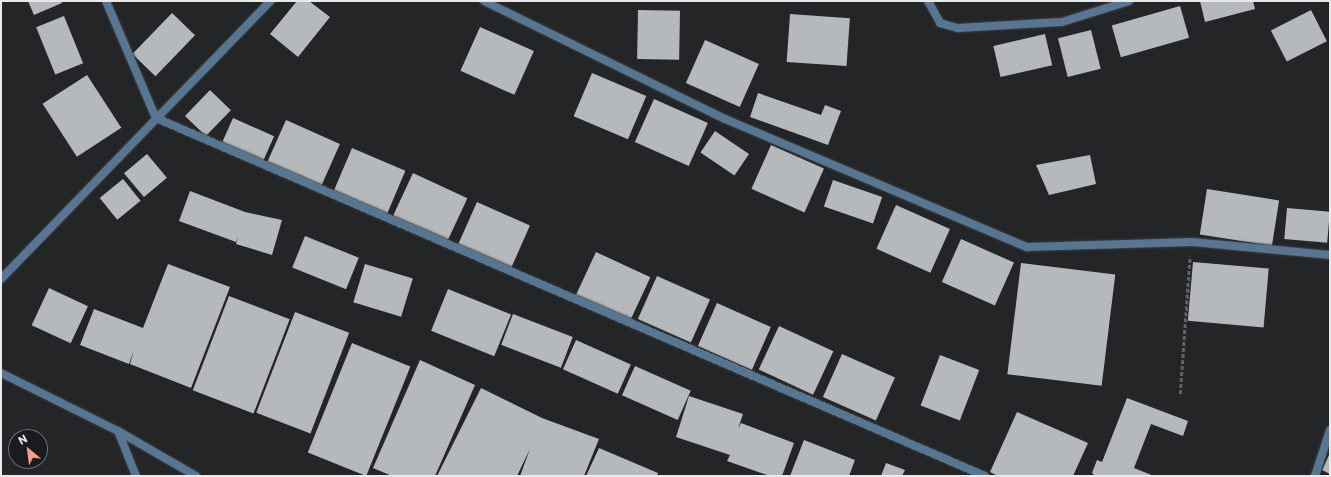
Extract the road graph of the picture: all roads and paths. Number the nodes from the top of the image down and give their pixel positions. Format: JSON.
{"nodes":[{"id":1,"x":106,"y":1,"type":"edge"},
{"id":2,"x":270,"y":1,"type":"edge"},
{"id":3,"x":484,"y":1,"type":"edge"},
{"id":4,"x":928,"y":1,"type":"edge"},
{"id":5,"x":1129,"y":1,"type":"edge"},
{"id":6,"x":156,"y":118,"type":"junction"},
{"id":7,"x":1192,"y":242,"type":"junction"},
{"id":8,"x":1330,"y":255,"type":"edge"},
{"id":9,"x":1,"y":279,"type":"edge"},
{"id":10,"x":1,"y":373,"type":"edge"},
{"id":11,"x":1180,"y":394,"type":"dead end"},
{"id":12,"x":1330,"y":430,"type":"edge"},
{"id":13,"x":118,"y":431,"type":"junction"},
{"id":14,"x":136,"y":476,"type":"edge"},
{"id":15,"x":196,"y":476,"type":"edge"},
{"id":16,"x":985,"y":476,"type":"edge"},
{"id":17,"x":1315,"y":476,"type":"edge"}],
"edges":[{"from":1,"to":6,"type":"street"},
{"from":2,"to":6,"type":"street"},
{"from":3,"to":7,"type":"street"},
{"from":4,"to":5,"type":"street"},
{"from":6,"to":9,"type":"street"},
{"from":6,"to":16,"type":"street"},
{"from":7,"to":8,"type":"street"},
{"from":7,"to":11,"type":"path"},
{"from":10,"to":13,"type":"street"},
{"from":12,"to":17,"type":"street"},
{"from":13,"to":14,"type":"street"},
{"from":13,"to":15,"type":"street"}]}
